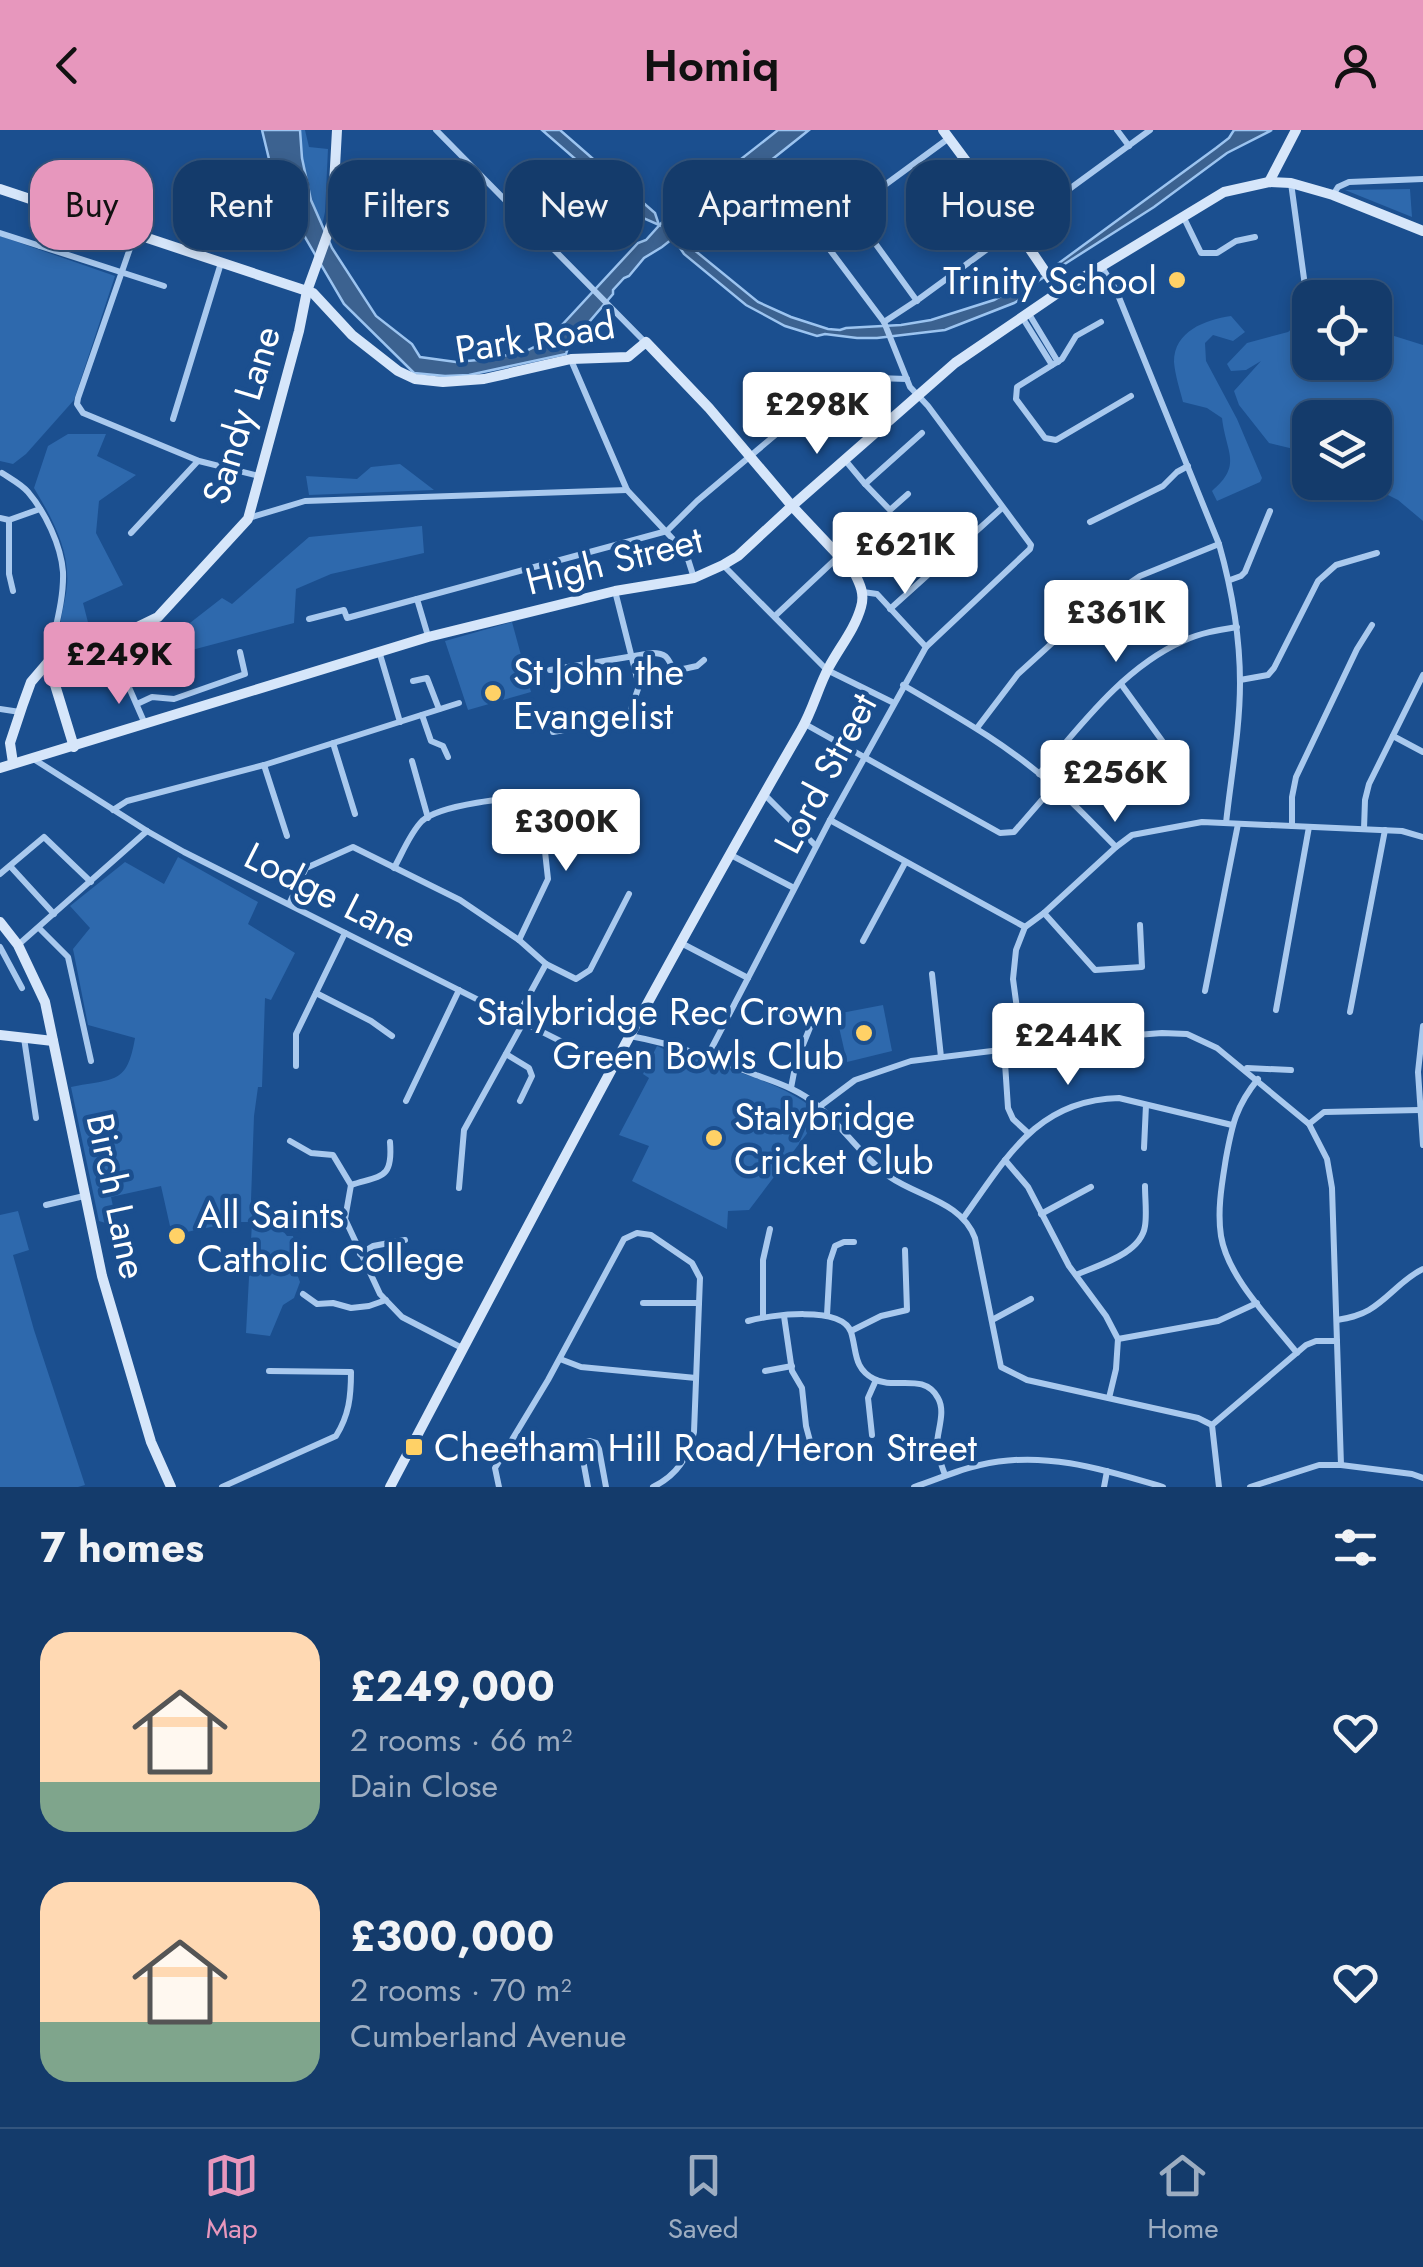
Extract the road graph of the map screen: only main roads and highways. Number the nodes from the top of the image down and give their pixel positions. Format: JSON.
{"nodes":[{"id":1,"x":337,"y":130,"type":"edge"},
{"id":2,"x":1296,"y":130,"type":"edge"},
{"id":3,"x":946,"y":134,"type":"edge"},
{"id":4,"x":1284,"y":157,"type":"junction"},
{"id":5,"x":1269,"y":182,"type":"junction"},
{"id":6,"x":1291,"y":183,"type":"junction"},
{"id":7,"x":0,"y":189,"type":"edge"},
{"id":8,"x":1423,"y":232,"type":"edge"},
{"id":9,"x":307,"y":291,"type":"junction"},
{"id":10,"x":1059,"y":292,"type":"junction"},
{"id":11,"x":792,"y":506,"type":"junction"},
{"id":12,"x":54,"y":659,"type":"junction"},
{"id":13,"x":31,"y":682,"type":"junction"},
{"id":14,"x":56,"y":689,"type":"junction"},
{"id":15,"x":74,"y":747,"type":"junction"},
{"id":16,"x":12,"y":763,"type":"junction"},
{"id":17,"x":0,"y":768,"type":"edge"},
{"id":18,"x":0,"y":922,"type":"edge"},
{"id":19,"x":0,"y":1035,"type":"edge"},
{"id":20,"x":53,"y":1040,"type":"junction"},
{"id":21,"x":170,"y":1487,"type":"edge"},
{"id":22,"x":390,"y":1487,"type":"edge"}],
"edges":[{"from":1,"to":9,"type":"main road","name":"Sandy Lane"},
{"from":2,"to":4,"type":"main road"},
{"from":3,"to":10,"type":"main road"},
{"from":4,"to":5,"type":"main road"},
{"from":4,"to":6,"type":"main road"},
{"from":5,"to":6,"type":"main road"},
{"from":5,"to":10,"type":"main road","name":"High Street"},
{"from":6,"to":8,"type":"main road"},
{"from":7,"to":9,"type":"main road","name":"Park Road"},
{"from":9,"to":11,"type":"main road","name":"Park Road"},
{"from":9,"to":12,"type":"main road","name":"Sandy Lane"},
{"from":10,"to":11,"type":"main road","name":"High Street"},
{"from":11,"to":15,"type":"main road","name":"High Street"},
{"from":11,"to":22,"type":"main road"},
{"from":12,"to":13,"type":"main road","name":"Sandy Lane"},
{"from":12,"to":14,"type":"main road"},
{"from":13,"to":14,"type":"main road"},
{"from":13,"to":16,"type":"main road","name":"Sandy Lane"},
{"from":14,"to":15,"type":"main road"},
{"from":15,"to":16,"type":"main road","name":"High Street"},
{"from":16,"to":17,"type":"main road","name":"High Street"},
{"from":18,"to":20,"type":"main road","name":"Birch Lane"},
{"from":19,"to":20,"type":"main road"},
{"from":20,"to":21,"type":"main road","name":"Birch Lane"}]}
